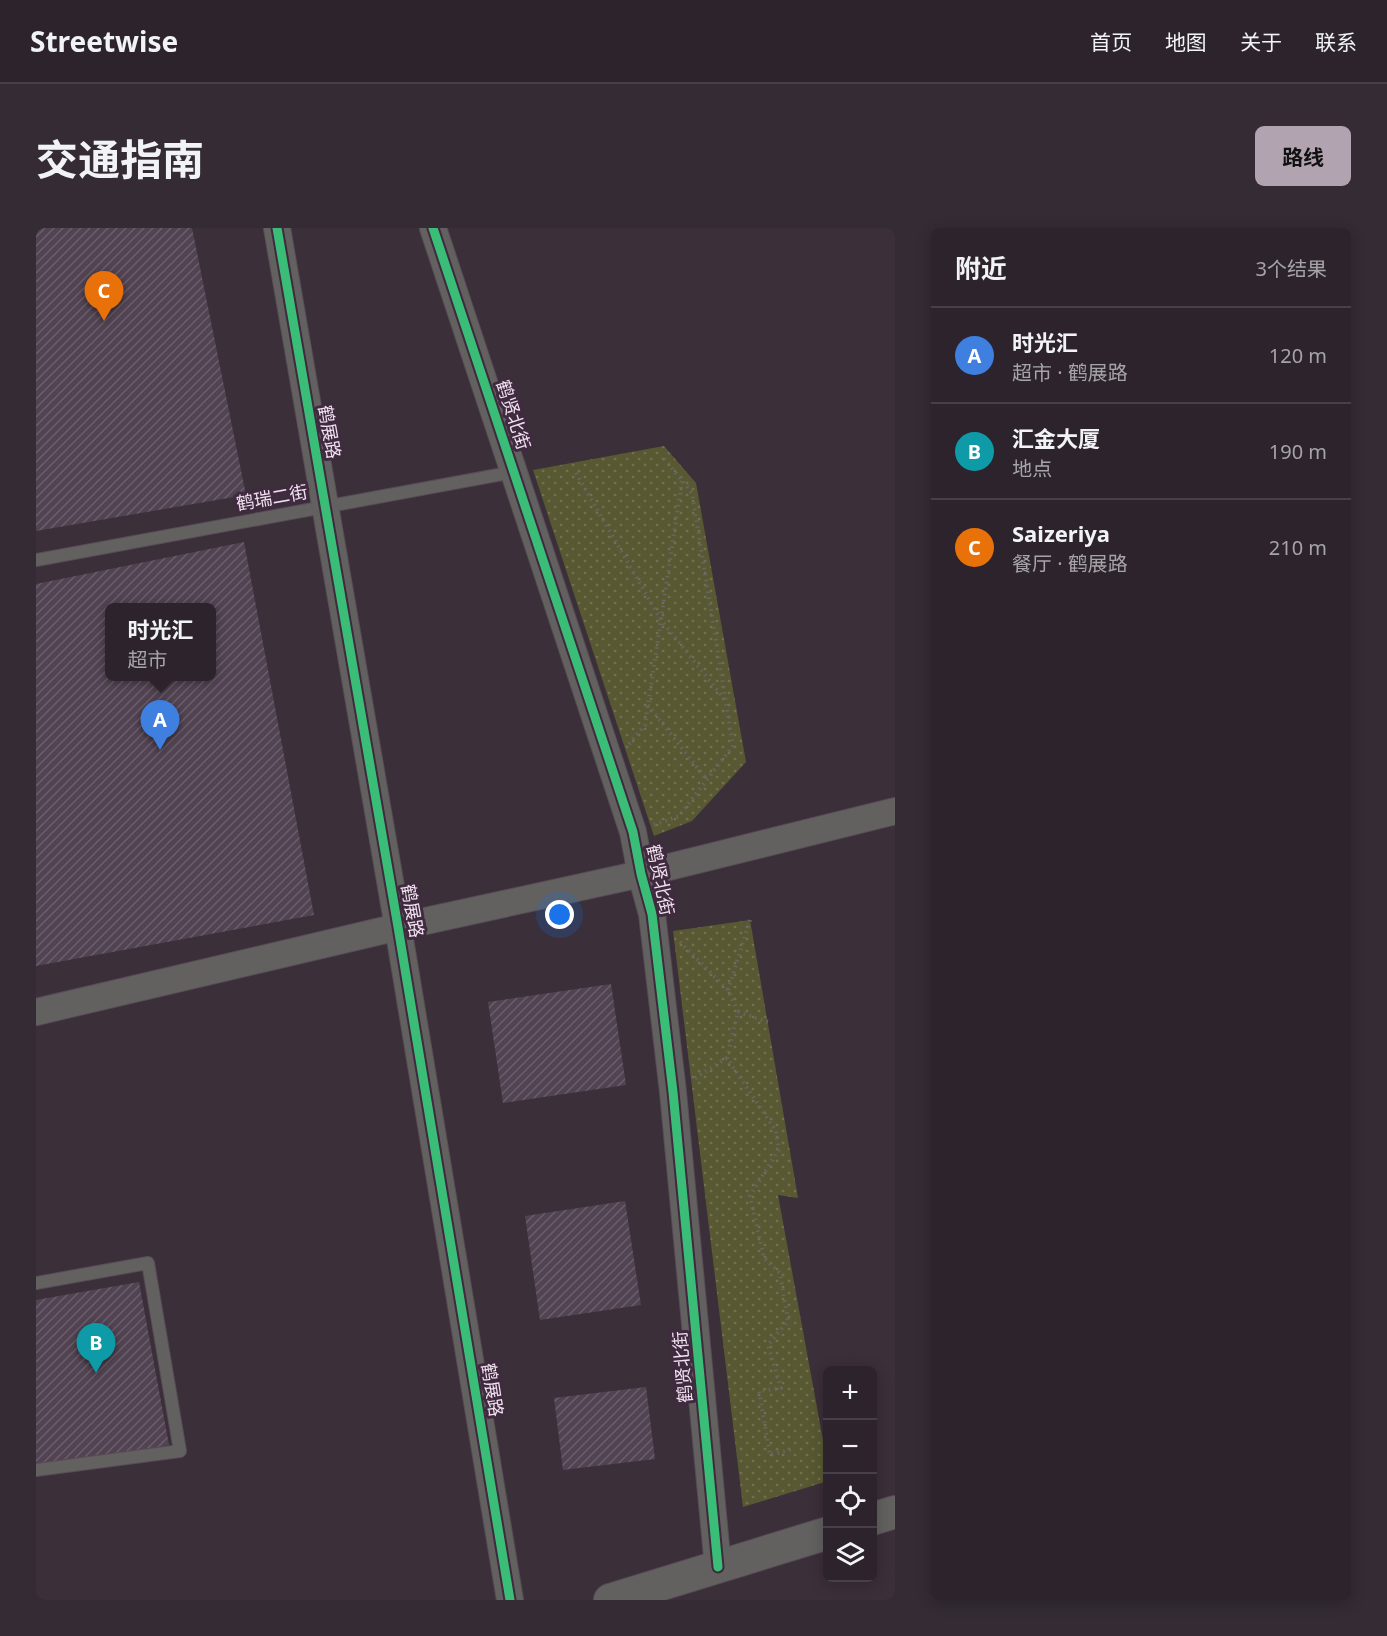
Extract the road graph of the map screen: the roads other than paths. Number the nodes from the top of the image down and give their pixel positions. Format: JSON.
{"nodes":[{"id":1,"x":277,"y":228,"type":"edge"},
{"id":2,"x":433,"y":228,"type":"edge"},
{"id":3,"x":514,"y":472,"type":"junction"},
{"id":4,"x":326,"y":507,"type":"junction"},
{"id":5,"x":36,"y":560,"type":"edge"},
{"id":6,"x":895,"y":811,"type":"edge"},
{"id":7,"x":641,"y":874,"type":"junction"},
{"id":8,"x":398,"y":927,"type":"junction"},
{"id":9,"x":36,"y":1012,"type":"edge"},
{"id":10,"x":36,"y":1283,"type":"edge"},
{"id":11,"x":36,"y":1470,"type":"edge"},
{"id":12,"x":895,"y":1512,"type":"edge"},
{"id":13,"x":877,"y":1518,"type":"edge"},
{"id":14,"x":823,"y":1535,"type":"edge"},
{"id":15,"x":718,"y":1567,"type":"junction"},
{"id":16,"x":510,"y":1600,"type":"edge"},
{"id":17,"x":610,"y":1600,"type":"edge"}],
"edges":[{"from":1,"to":4,"type":"street","name":"鹤展路"},
{"from":2,"to":3,"type":"street","name":"鹤贤北街"},
{"from":3,"to":4,"type":"lane","name":"鹤瑞二街"},
{"from":3,"to":7,"type":"street","name":"鹤贤北街"},
{"from":4,"to":5,"type":"lane","name":"鹤瑞二街"},
{"from":4,"to":8,"type":"street","name":"鹤展路"},
{"from":6,"to":7,"type":"street"},
{"from":7,"to":8,"type":"street"},
{"from":7,"to":15,"type":"street","name":"鹤贤北街"},
{"from":8,"to":9,"type":"street"},
{"from":8,"to":16,"type":"street","name":"鹤展路"},
{"from":10,"to":11,"type":"lane"},
{"from":12,"to":13,"type":"street"},
{"from":14,"to":15,"type":"street"},
{"from":15,"to":17,"type":"street"}]}
